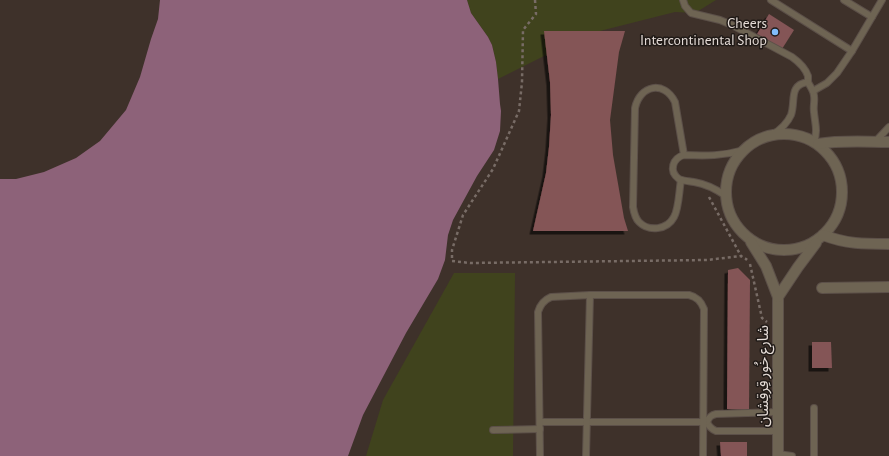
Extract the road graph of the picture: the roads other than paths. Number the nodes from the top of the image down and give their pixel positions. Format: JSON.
{"nodes":[{"id":1,"x":683,"y":0,"type":"edge"},
{"id":2,"x":770,"y":0,"type":"edge"},
{"id":3,"x":844,"y":0,"type":"edge"},
{"id":4,"x":882,"y":0,"type":"edge"},
{"id":5,"x":872,"y":17,"type":"junction"},
{"id":6,"x":852,"y":51,"type":"junction"},
{"id":7,"x":808,"y":82,"type":"junction"},
{"id":8,"x":813,"y":91,"type":"junction"},
{"id":9,"x":889,"y":127,"type":"edge"},
{"id":10,"x":772,"y":135,"type":"junction"},
{"id":11,"x":874,"y":142,"type":"junction"},
{"id":12,"x":889,"y":142,"type":"edge"},
{"id":13,"x":816,"y":143,"type":"junction"},
{"id":14,"x":744,"y":150,"type":"junction"},
{"id":15,"x":684,"y":155,"type":"junction"},
{"id":16,"x":681,"y":180,"type":"junction"},
{"id":17,"x":726,"y":196,"type":"junction"},
{"id":18,"x":821,"y":237,"type":"junction"},
{"id":19,"x":749,"y":238,"type":"junction"},
{"id":20,"x":889,"y":244,"type":"edge"},
{"id":21,"x":889,"y":287,"type":"edge"},
{"id":22,"x":822,"y":288,"type":"dead end"},
{"id":23,"x":590,"y":295,"type":"junction"},
{"id":24,"x":778,"y":297,"type":"junction"},
{"id":25,"x":814,"y":408,"type":"dead end"},
{"id":26,"x":778,"y":412,"type":"junction"},
{"id":27,"x":540,"y":422,"type":"junction"},
{"id":28,"x":587,"y":422,"type":"junction"},
{"id":29,"x":705,"y":422,"type":"junction"},
{"id":30,"x":540,"y":429,"type":"junction"},
{"id":31,"x":493,"y":430,"type":"dead end"},
{"id":32,"x":778,"y":431,"type":"junction"},
{"id":33,"x":778,"y":455,"type":"edge"},
{"id":34,"x":540,"y":456,"type":"edge"},
{"id":35,"x":586,"y":456,"type":"edge"},
{"id":36,"x":703,"y":456,"type":"edge"},
{"id":37,"x":792,"y":456,"type":"edge"},
{"id":38,"x":814,"y":456,"type":"edge"}],
"edges":[{"from":1,"to":7,"type":"lane"},
{"from":2,"to":6,"type":"lane"},
{"from":3,"to":5,"type":"lane"},
{"from":4,"to":5,"type":"lane"},
{"from":5,"to":6,"type":"lane"},
{"from":6,"to":8,"type":"lane"},
{"from":7,"to":8,"type":"lane"},
{"from":7,"to":10,"type":"lane"},
{"from":8,"to":13,"type":"lane"},
{"from":9,"to":11,"type":"lane"},
{"from":10,"to":13,"type":"street"},
{"from":10,"to":14,"type":"street"},
{"from":11,"to":12,"type":"street"},
{"from":11,"to":13,"type":"street"},
{"from":13,"to":18,"type":"street"},
{"from":14,"to":15,"type":"lane"},
{"from":14,"to":17,"type":"street"},
{"from":15,"to":16,"type":"lane"},
{"from":15,"to":16,"type":"lane"},
{"from":16,"to":17,"type":"lane"},
{"from":17,"to":19,"type":"street"},
{"from":18,"to":19,"type":"street"},
{"from":18,"to":20,"type":"street"},
{"from":18,"to":24,"type":"street"},
{"from":19,"to":24,"type":"street","name":"شارع خُور قِرقِشان"},
{"from":21,"to":22,"type":"street"},
{"from":23,"to":27,"type":"lane"},
{"from":23,"to":28,"type":"lane"},
{"from":23,"to":29,"type":"lane"},
{"from":24,"to":26,"type":"street","name":"شارع خُور قِرقِشان"},
{"from":25,"to":38,"type":"lane"},
{"from":26,"to":29,"type":"lane"},
{"from":26,"to":32,"type":"street","name":"شارع خُور قِرقِشان"},
{"from":27,"to":28,"type":"lane"},
{"from":27,"to":30,"type":"lane"},
{"from":28,"to":29,"type":"lane"},
{"from":28,"to":35,"type":"lane"},
{"from":29,"to":32,"type":"lane"},
{"from":29,"to":36,"type":"lane"},
{"from":30,"to":31,"type":"lane"},
{"from":30,"to":34,"type":"lane"},
{"from":32,"to":33,"type":"street","name":"شارع خُور قِرقِشان"},
{"from":33,"to":37,"type":"lane"}]}
